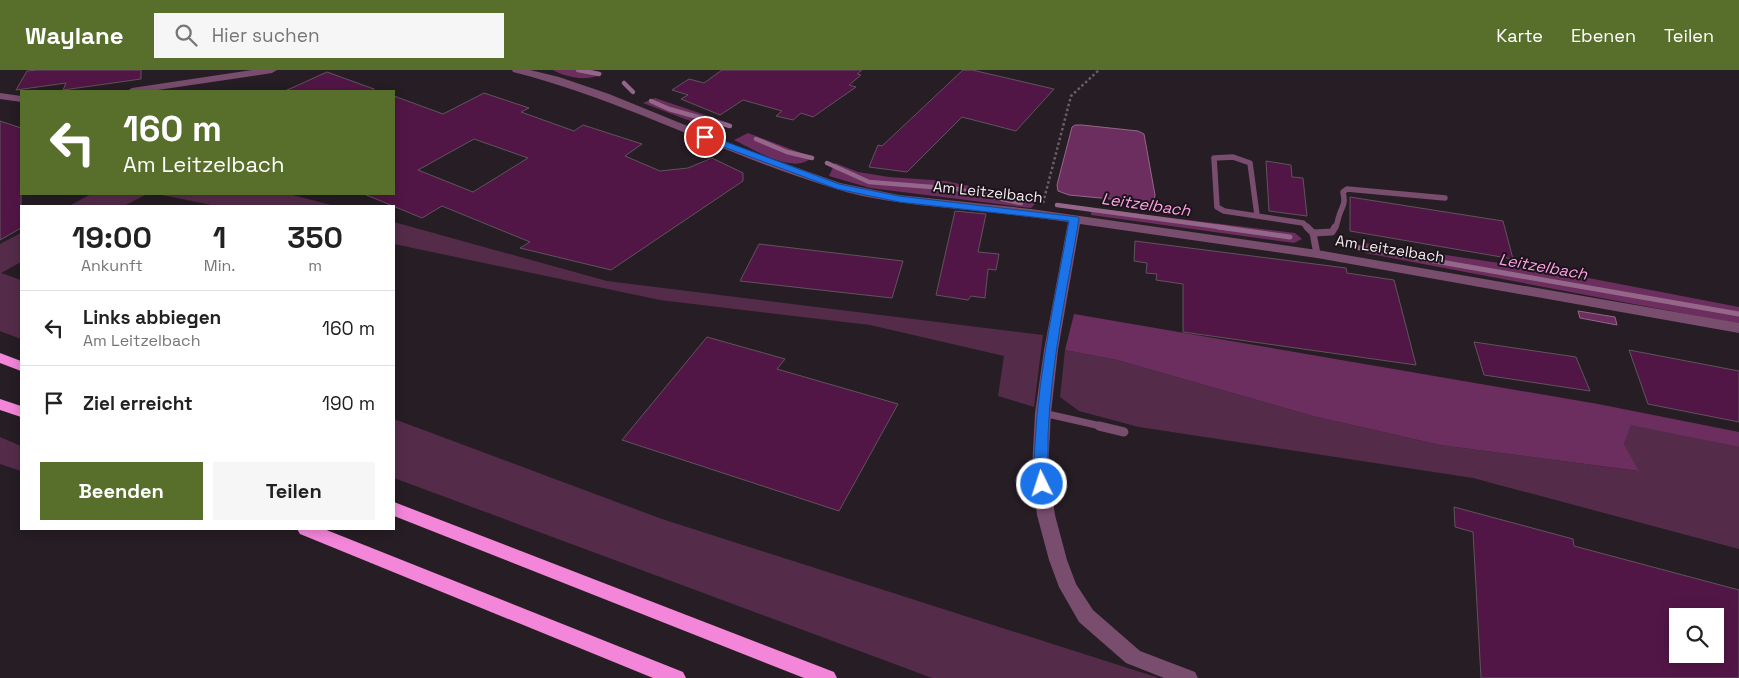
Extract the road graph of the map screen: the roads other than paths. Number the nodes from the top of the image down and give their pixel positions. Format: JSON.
{"nodes":[{"id":1,"x":272,"y":70,"type":"edge"},
{"id":2,"x":517,"y":70,"type":"edge"},
{"id":3,"x":139,"y":90,"type":"edge"},
{"id":4,"x":0,"y":96,"type":"edge"},
{"id":5,"x":20,"y":99,"type":"edge"},
{"id":6,"x":1446,"y":198,"type":"dead end"},
{"id":7,"x":1257,"y":215,"type":"junction"},
{"id":8,"x":1074,"y":219,"type":"junction"},
{"id":9,"x":1313,"y":233,"type":"junction"},
{"id":10,"x":1317,"y":254,"type":"junction"},
{"id":11,"x":1739,"y":328,"type":"edge"},
{"id":12,"x":0,"y":358,"type":"edge"},
{"id":13,"x":20,"y":366,"type":"edge"},
{"id":14,"x":0,"y":404,"type":"edge"},
{"id":15,"x":20,"y":412,"type":"edge"},
{"id":16,"x":1043,"y":413,"type":"junction"},
{"id":17,"x":1124,"y":432,"type":"dead end"},
{"id":18,"x":395,"y":509,"type":"edge"},
{"id":19,"x":308,"y":530,"type":"edge"},
{"id":20,"x":676,"y":678,"type":"edge"},
{"id":21,"x":827,"y":678,"type":"edge"},
{"id":22,"x":1188,"y":678,"type":"edge"}],
"edges":[{"from":1,"to":3,"type":"street"},
{"from":2,"to":8,"type":"street","name":"Am Leitzelbach"},
{"from":4,"to":5,"type":"street"},
{"from":6,"to":9,"type":"lane"},
{"from":7,"to":7,"type":"lane"},
{"from":7,"to":9,"type":"lane"},
{"from":8,"to":10,"type":"street","name":"Am Leitzelbach"},
{"from":8,"to":16,"type":"street"},
{"from":9,"to":10,"type":"lane"},
{"from":10,"to":11,"type":"street","name":"Am Leitzelbach"},
{"from":12,"to":13,"type":"highway"},
{"from":14,"to":15,"type":"highway"},
{"from":16,"to":17,"type":"lane"},
{"from":16,"to":22,"type":"street"},
{"from":18,"to":21,"type":"highway"},
{"from":19,"to":20,"type":"highway"}]}
